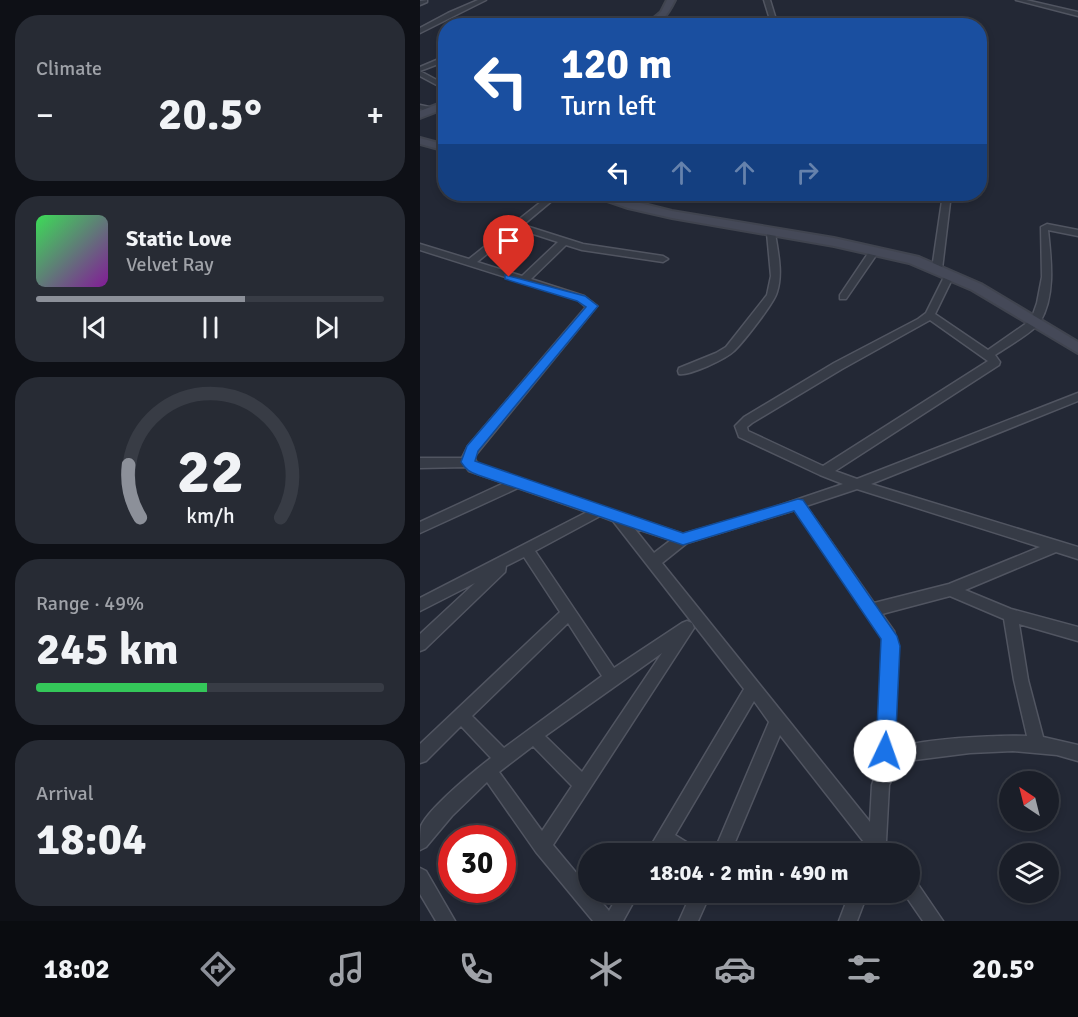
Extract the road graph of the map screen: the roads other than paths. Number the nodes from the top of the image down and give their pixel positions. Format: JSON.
{"nodes":[{"id":1,"x":483,"y":0,"type":"edge"},
{"id":2,"x":671,"y":0,"type":"edge"},
{"id":3,"x":767,"y":0,"type":"edge"},
{"id":4,"x":1019,"y":0,"type":"edge"},
{"id":5,"x":1078,"y":14,"type":"edge"},
{"id":6,"x":444,"y":18,"type":"edge"},
{"id":7,"x":659,"y":18,"type":"edge"},
{"id":8,"x":773,"y":18,"type":"edge"},
{"id":9,"x":438,"y":21,"type":"edge"},
{"id":10,"x":433,"y":23,"type":"junction"},
{"id":11,"x":438,"y":24,"type":"edge"},
{"id":12,"x":420,"y":31,"type":"edge"},
{"id":13,"x":438,"y":62,"type":"edge"},
{"id":14,"x":420,"y":71,"type":"edge"},
{"id":15,"x":438,"y":83,"type":"edge"},
{"id":16,"x":420,"y":107,"type":"edge"},
{"id":17,"x":438,"y":107,"type":"edge"},
{"id":18,"x":431,"y":110,"type":"junction"},
{"id":19,"x":420,"y":115,"type":"edge"},
{"id":20,"x":420,"y":141,"type":"edge"},
{"id":21,"x":438,"y":146,"type":"edge"},
{"id":22,"x":547,"y":201,"type":"edge"},
{"id":23,"x":618,"y":201,"type":"edge"},
{"id":24,"x":947,"y":201,"type":"edge"},
{"id":25,"x":516,"y":225,"type":"junction"},
{"id":26,"x":771,"y":233,"type":"junction"},
{"id":27,"x":1078,"y":233,"type":"edge"},
{"id":28,"x":564,"y":242,"type":"junction"},
{"id":29,"x":420,"y":247,"type":"edge"},
{"id":30,"x":874,"y":251,"type":"junction"},
{"id":31,"x":663,"y":258,"type":"dead end"},
{"id":32,"x":469,"y":264,"type":"junction"},
{"id":33,"x":943,"y":272,"type":"junction"},
{"id":34,"x":523,"y":281,"type":"junction"},
{"id":35,"x":843,"y":297,"type":"dead end"},
{"id":36,"x":930,"y":315,"type":"junction"},
{"id":37,"x":1035,"y":322,"type":"junction"},
{"id":38,"x":1078,"y":348,"type":"edge"},
{"id":39,"x":988,"y":354,"type":"junction"},
{"id":40,"x":683,"y":371,"type":"dead end"},
{"id":41,"x":1078,"y":397,"type":"edge"},
{"id":42,"x":468,"y":462,"type":"junction"},
{"id":43,"x":420,"y":463,"type":"edge"},
{"id":44,"x":824,"y":472,"type":"junction"},
{"id":45,"x":517,"y":483,"type":"junction"},
{"id":46,"x":857,"y":484,"type":"junction"},
{"id":47,"x":798,"y":504,"type":"junction"},
{"id":48,"x":609,"y":513,"type":"junction"},
{"id":49,"x":420,"y":528,"type":"edge"},
{"id":50,"x":683,"y":539,"type":"junction"},
{"id":51,"x":1056,"y":546,"type":"junction"},
{"id":52,"x":527,"y":550,"type":"junction"},
{"id":53,"x":1078,"y":553,"type":"edge"},
{"id":54,"x":511,"y":558,"type":"junction"},
{"id":55,"x":653,"y":562,"type":"junction"},
{"id":56,"x":950,"y":590,"type":"junction"},
{"id":57,"x":420,"y":605,"type":"edge"},
{"id":58,"x":872,"y":610,"type":"junction"},
{"id":59,"x":570,"y":612,"type":"junction"},
{"id":60,"x":1010,"y":615,"type":"junction"},
{"id":61,"x":693,"y":622,"type":"junction"},
{"id":62,"x":1078,"y":634,"type":"edge"},
{"id":63,"x":420,"y":644,"type":"edge"},
{"id":64,"x":611,"y":676,"type":"junction"},
{"id":65,"x":753,"y":687,"type":"junction"},
{"id":66,"x":461,"y":715,"type":"junction"},
{"id":67,"x":778,"y":720,"type":"junction"},
{"id":68,"x":533,"y":735,"type":"junction"},
{"id":69,"x":1037,"y":743,"type":"junction"},
{"id":70,"x":1078,"y":753,"type":"edge"},
{"id":71,"x":420,"y":755,"type":"edge"},
{"id":72,"x":503,"y":759,"type":"junction"},
{"id":73,"x":488,"y":770,"type":"junction"},
{"id":74,"x":884,"y":772,"type":"junction"},
{"id":75,"x":582,"y":784,"type":"junction"},
{"id":76,"x":420,"y":841,"type":"edge"},
{"id":77,"x":661,"y":843,"type":"edge"},
{"id":78,"x":726,"y":843,"type":"edge"},
{"id":79,"x":874,"y":843,"type":"edge"},
{"id":80,"x":879,"y":843,"type":"edge"},
{"id":81,"x":542,"y":846,"type":"junction"},
{"id":82,"x":420,"y":878,"type":"edge"},
{"id":83,"x":920,"y":901,"type":"edge"},
{"id":84,"x":624,"y":903,"type":"edge"},
{"id":85,"x":697,"y":903,"type":"edge"},
{"id":86,"x":855,"y":903,"type":"edge"},
{"id":87,"x":446,"y":921,"type":"edge"},
{"id":88,"x":605,"y":921,"type":"edge"},
{"id":89,"x":613,"y":921,"type":"edge"},
{"id":90,"x":688,"y":921,"type":"edge"},
{"id":91,"x":848,"y":921,"type":"edge"},
{"id":92,"x":934,"y":921,"type":"edge"}],
"edges":[{"from":1,"to":6,"type":"street"},
{"from":2,"to":7,"type":"main road"},
{"from":3,"to":8,"type":"street"},
{"from":4,"to":5,"type":"street"},
{"from":9,"to":10,"type":"street"},
{"from":10,"to":11,"type":"street"},
{"from":10,"to":12,"type":"street"},
{"from":13,"to":14,"type":"street"},
{"from":14,"to":15,"type":"street"},
{"from":16,"to":18,"type":"street"},
{"from":17,"to":18,"type":"main road"},
{"from":18,"to":19,"type":"main road"},
{"from":20,"to":21,"type":"main road"},
{"from":22,"to":25,"type":"street"},
{"from":23,"to":26,"type":"main road"},
{"from":24,"to":33,"type":"street"},
{"from":25,"to":28,"type":"street"},
{"from":25,"to":32,"type":"street"},
{"from":26,"to":30,"type":"main road"},
{"from":26,"to":40,"type":"street"},
{"from":27,"to":37,"type":"street"},
{"from":28,"to":31,"type":"street"},
{"from":28,"to":34,"type":"street"},
{"from":29,"to":32,"type":"street"},
{"from":30,"to":33,"type":"main road"},
{"from":30,"to":35,"type":"street"},
{"from":32,"to":34,"type":"street"},
{"from":33,"to":36,"type":"street"},
{"from":33,"to":37,"type":"main road"},
{"from":34,"to":42,"type":"street"},
{"from":36,"to":39,"type":"street"},
{"from":36,"to":44,"type":"street"},
{"from":37,"to":38,"type":"main road"},
{"from":37,"to":39,"type":"street"},
{"from":39,"to":44,"type":"street"},
{"from":41,"to":46,"type":"street"},
{"from":42,"to":43,"type":"street"},
{"from":42,"to":45,"type":"street"},
{"from":44,"to":46,"type":"street"},
{"from":45,"to":48,"type":"street"},
{"from":45,"to":49,"type":"street"},
{"from":46,"to":47,"type":"street"},
{"from":46,"to":51,"type":"street"},
{"from":47,"to":50,"type":"street"},
{"from":47,"to":58,"type":"street"},
{"from":48,"to":50,"type":"street"},
{"from":48,"to":52,"type":"street"},
{"from":48,"to":55,"type":"street"},
{"from":50,"to":55,"type":"street"},
{"from":51,"to":53,"type":"street"},
{"from":51,"to":56,"type":"street"},
{"from":52,"to":54,"type":"street"},
{"from":52,"to":59,"type":"street"},
{"from":54,"to":57,"type":"street"},
{"from":54,"to":63,"type":"street"},
{"from":55,"to":61,"type":"street"},
{"from":56,"to":58,"type":"street"},
{"from":56,"to":60,"type":"street"},
{"from":58,"to":74,"type":"street"},
{"from":59,"to":64,"type":"street"},
{"from":59,"to":66,"type":"street"},
{"from":60,"to":62,"type":"street"},
{"from":60,"to":69,"type":"street"},
{"from":61,"to":64,"type":"street"},
{"from":61,"to":65,"type":"street"},
{"from":61,"to":75,"type":"street"},
{"from":64,"to":68,"type":"street"},
{"from":65,"to":67,"type":"street"},
{"from":65,"to":77,"type":"street"},
{"from":66,"to":71,"type":"street"},
{"from":66,"to":72,"type":"street"},
{"from":67,"to":78,"type":"street"},
{"from":67,"to":79,"type":"street"},
{"from":68,"to":72,"type":"street"},
{"from":68,"to":75,"type":"street"},
{"from":69,"to":70,"type":"street"},
{"from":69,"to":74,"type":"street"},
{"from":72,"to":73,"type":"street"},
{"from":73,"to":76,"type":"street"},
{"from":73,"to":81,"type":"street"},
{"from":74,"to":80,"type":"street"},
{"from":75,"to":81,"type":"street"},
{"from":81,"to":88,"type":"street"},
{"from":82,"to":87,"type":"street"},
{"from":83,"to":92,"type":"street"},
{"from":84,"to":89,"type":"street"},
{"from":85,"to":90,"type":"street"},
{"from":86,"to":91,"type":"street"}]}
